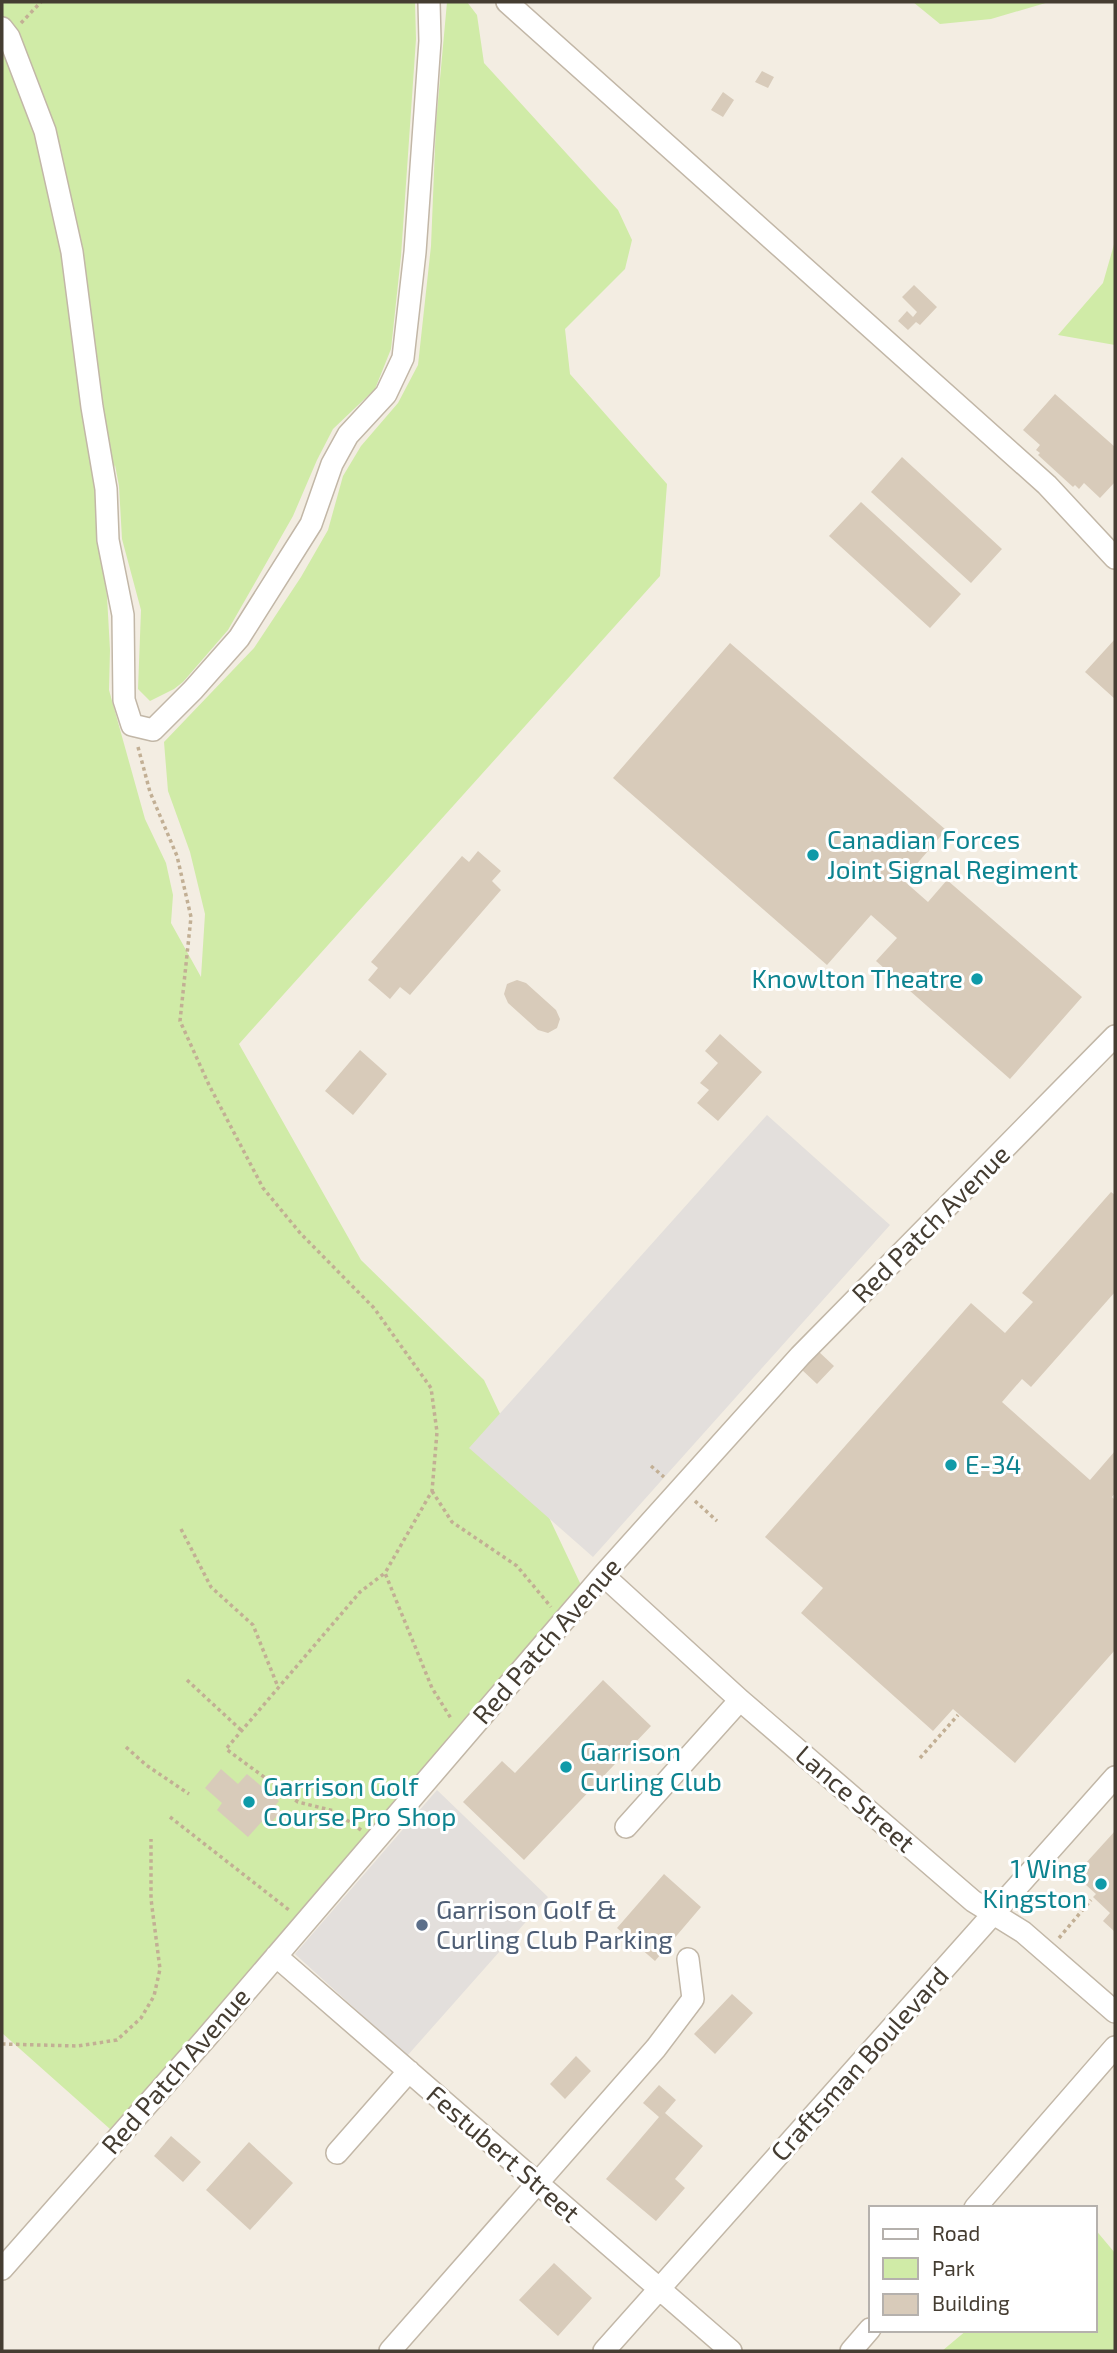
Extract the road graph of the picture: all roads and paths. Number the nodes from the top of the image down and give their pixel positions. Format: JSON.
{"nodes":[{"id":1,"x":41,"y":2,"type":"edge"},
{"id":2,"x":429,"y":2,"type":"edge"},
{"id":3,"x":508,"y":2,"type":"edge"},
{"id":4,"x":5,"y":32,"type":"edge"},
{"id":5,"x":1115,"y":558,"type":"edge"},
{"id":6,"x":132,"y":725,"type":"junction"},
{"id":7,"x":1115,"y":1035,"type":"edge"},
{"id":8,"x":432,"y":1491,"type":"junction"},
{"id":9,"x":181,"y":1529,"type":"dead end"},
{"id":10,"x":384,"y":1573,"type":"junction"},
{"id":11,"x":603,"y":1576,"type":"junction"},
{"id":12,"x":564,"y":1621,"type":"junction"},
{"id":13,"x":187,"y":1680,"type":"dead end"},
{"id":14,"x":278,"y":1688,"type":"junction"},
{"id":15,"x":740,"y":1700,"type":"junction"},
{"id":16,"x":958,"y":1715,"type":"dead end"},
{"id":17,"x":242,"y":1731,"type":"junction"},
{"id":18,"x":463,"y":1738,"type":"junction"},
{"id":19,"x":126,"y":1747,"type":"dead end"},
{"id":20,"x":920,"y":1758,"type":"dead end"},
{"id":21,"x":1115,"y":1777,"type":"edge"},
{"id":22,"x":189,"y":1794,"type":"dead end"},
{"id":23,"x":170,"y":1817,"type":"dead end"},
{"id":24,"x":626,"y":1827,"type":"dead end"},
{"id":25,"x":151,"y":1839,"type":"dead end"},
{"id":26,"x":374,"y":1841,"type":"junction"},
{"id":27,"x":1091,"y":1900,"type":"dead end"},
{"id":28,"x":994,"y":1915,"type":"junction"},
{"id":29,"x":304,"y":1923,"type":"junction"},
{"id":30,"x":1046,"y":1953,"type":"junction"},
{"id":31,"x":276,"y":1956,"type":"junction"},
{"id":32,"x":688,"y":1958,"type":"dead end"},
{"id":33,"x":1115,"y":2012,"type":"edge"},
{"id":34,"x":2,"y":2044,"type":"edge"},
{"id":35,"x":1115,"y":2047,"type":"edge"},
{"id":36,"x":409,"y":2071,"type":"junction"},
{"id":37,"x":337,"y":2153,"type":"dead end"},
{"id":38,"x":538,"y":2183,"type":"junction"},
{"id":39,"x":977,"y":2206,"type":"edge"},
{"id":40,"x":2,"y":2269,"type":"edge"},
{"id":41,"x":659,"y":2289,"type":"junction"},
{"id":42,"x":869,"y":2330,"type":"edge"},
{"id":43,"x":390,"y":2351,"type":"edge"},
{"id":44,"x":604,"y":2351,"type":"edge"},
{"id":45,"x":731,"y":2351,"type":"edge"},
{"id":46,"x":851,"y":2351,"type":"edge"}],
"edges":[{"from":1,"to":4,"type":"path"},
{"from":2,"to":6,"type":"street"},
{"from":3,"to":5,"type":"street"},
{"from":4,"to":6,"type":"street"},
{"from":6,"to":8,"type":"path"},
{"from":7,"to":11,"type":"street","name":"Red Patch Avenue"},
{"from":8,"to":10,"type":"path"},
{"from":8,"to":12,"type":"path"},
{"from":9,"to":14,"type":"path"},
{"from":10,"to":14,"type":"path"},
{"from":10,"to":18,"type":"path"},
{"from":11,"to":12,"type":"street","name":"Red Patch Avenue"},
{"from":11,"to":15,"type":"street","name":"Lance Street"},
{"from":12,"to":18,"type":"street","name":"Red Patch Avenue"},
{"from":13,"to":17,"type":"path"},
{"from":14,"to":17,"type":"path"},
{"from":15,"to":24,"type":"street"},
{"from":15,"to":28,"type":"street","name":"Lance Street"},
{"from":16,"to":20,"type":"path"},
{"from":17,"to":26,"type":"path"},
{"from":18,"to":26,"type":"street","name":"Red Patch Avenue"},
{"from":19,"to":22,"type":"path"},
{"from":21,"to":28,"type":"street","name":"Craftsman Boulevard"},
{"from":23,"to":29,"type":"path"},
{"from":25,"to":34,"type":"path"},
{"from":26,"to":29,"type":"street","name":"Red Patch Avenue"},
{"from":27,"to":30,"type":"path"},
{"from":28,"to":30,"type":"street","name":"Lance Street"},
{"from":28,"to":41,"type":"street","name":"Craftsman Boulevard"},
{"from":29,"to":31,"type":"street","name":"Red Patch Avenue"},
{"from":30,"to":33,"type":"street","name":"Lance Street"},
{"from":31,"to":36,"type":"street","name":"Festubert Street"},
{"from":31,"to":40,"type":"street","name":"Red Patch Avenue"},
{"from":32,"to":38,"type":"street"},
{"from":35,"to":39,"type":"street"},
{"from":36,"to":37,"type":"street"},
{"from":36,"to":38,"type":"street","name":"Festubert Street"},
{"from":38,"to":41,"type":"street","name":"Festubert Street"},
{"from":38,"to":43,"type":"street"},
{"from":41,"to":44,"type":"street","name":"Craftsman Boulevard"},
{"from":41,"to":45,"type":"street","name":"Festubert Street"},
{"from":42,"to":46,"type":"street"}]}
